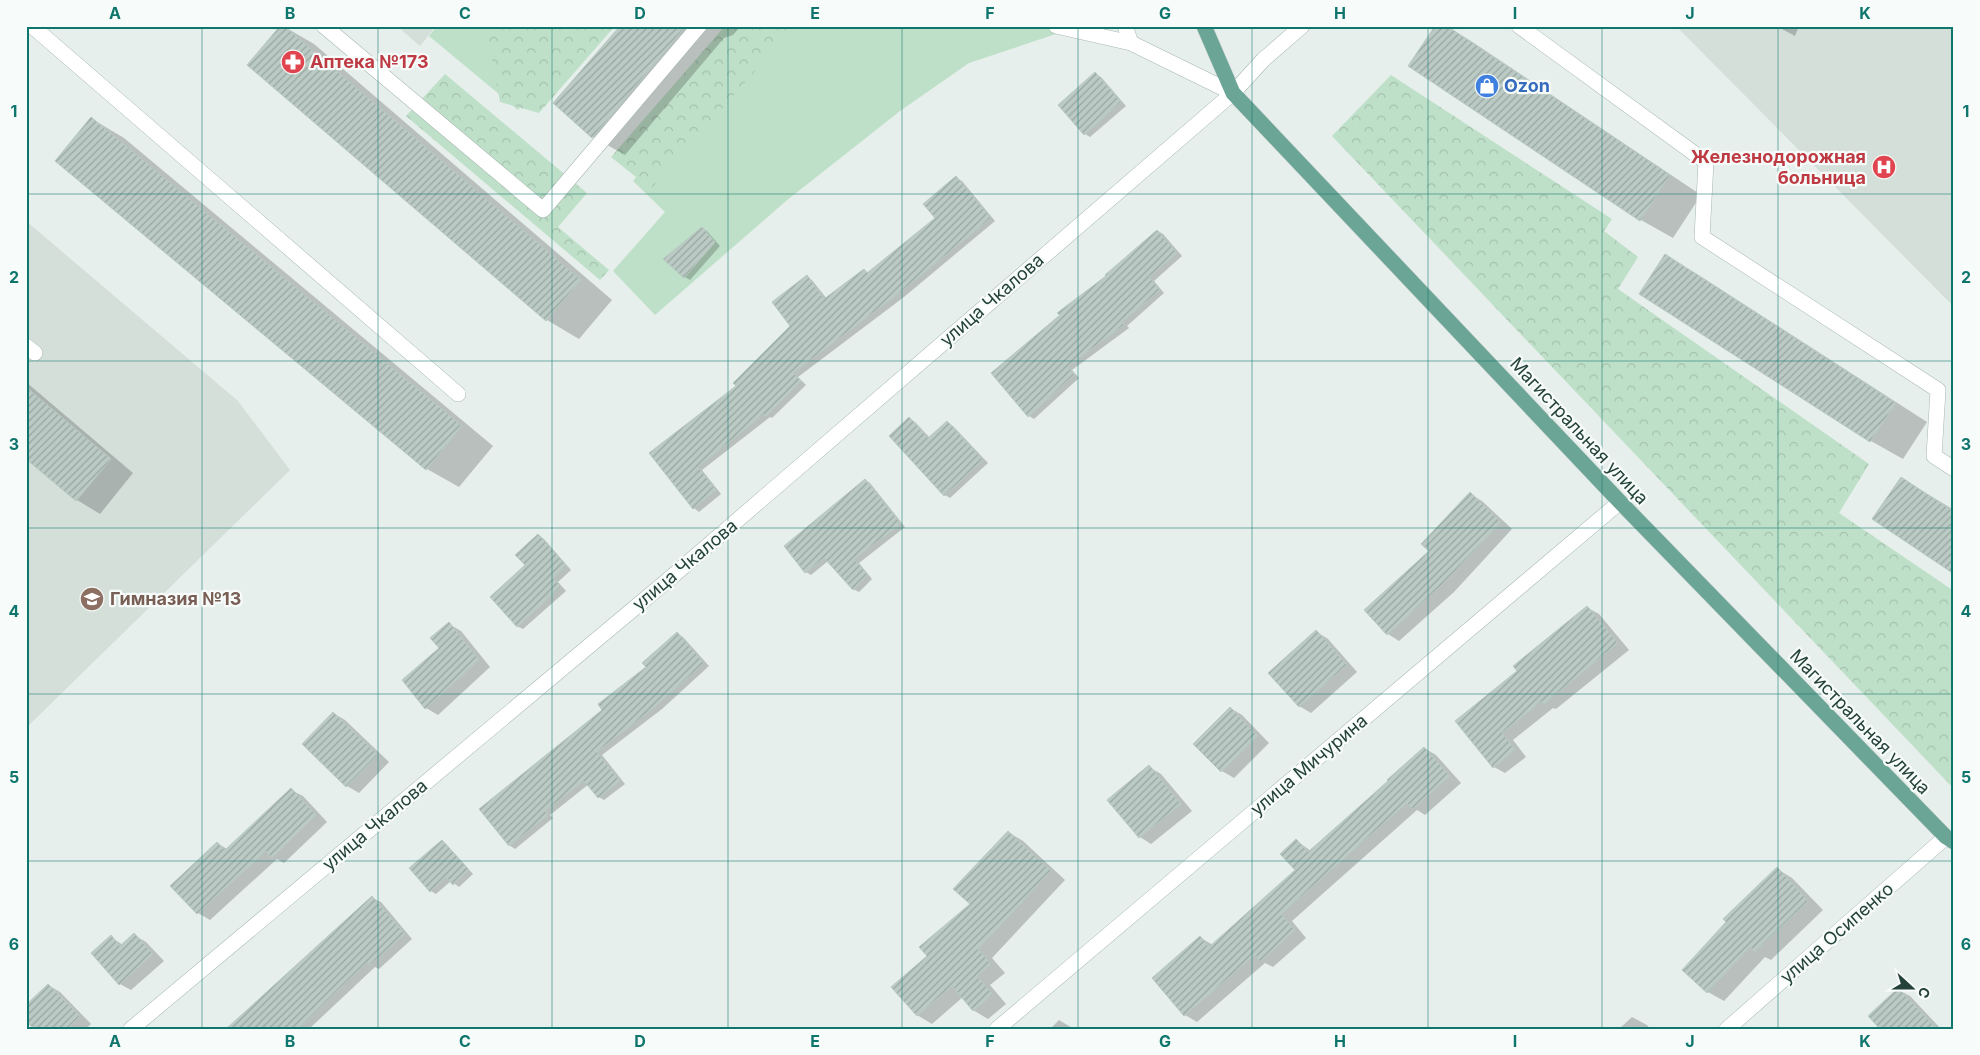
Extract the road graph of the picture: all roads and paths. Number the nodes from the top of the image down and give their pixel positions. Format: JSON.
{"nodes":[{"id":1,"x":32,"y":26,"type":"edge"},
{"id":2,"x":324,"y":26,"type":"edge"},
{"id":3,"x":699,"y":26,"type":"edge"},
{"id":4,"x":1056,"y":26,"type":"edge"},
{"id":5,"x":1125,"y":26,"type":"edge"},
{"id":6,"x":1204,"y":26,"type":"edge"},
{"id":7,"x":1302,"y":26,"type":"edge"},
{"id":8,"x":1519,"y":26,"type":"edge"},
{"id":9,"x":1131,"y":43,"type":"junction"},
{"id":10,"x":1233,"y":93,"type":"junction"},
{"id":11,"x":458,"y":394,"type":"dead end"},
{"id":12,"x":1954,"y":470,"type":"edge"},
{"id":13,"x":1620,"y":502,"type":"junction"},
{"id":14,"x":1950,"y":840,"type":"edge"},
{"id":15,"x":131,"y":1029,"type":"edge"},
{"id":16,"x":998,"y":1029,"type":"edge"},
{"id":17,"x":1727,"y":1029,"type":"edge"}],
"edges":[{"from":1,"to":11,"type":"street"},
{"from":2,"to":3,"type":"street"},
{"from":4,"to":9,"type":"street"},
{"from":5,"to":9,"type":"street"},
{"from":6,"to":10,"type":"main road","name":"Магистральная улица"},
{"from":7,"to":10,"type":"street","name":"улица Чкалова"},
{"from":8,"to":12,"type":"street"},
{"from":9,"to":10,"type":"street"},
{"from":10,"to":13,"type":"main road","name":"Магистральная улица"},
{"from":10,"to":15,"type":"street","name":"улица Чкалова"},
{"from":13,"to":14,"type":"main road","name":"Магистральная улица"},
{"from":13,"to":16,"type":"street","name":"улица Мичурина"},
{"from":14,"to":17,"type":"street","name":"улица Осипенко"}]}
